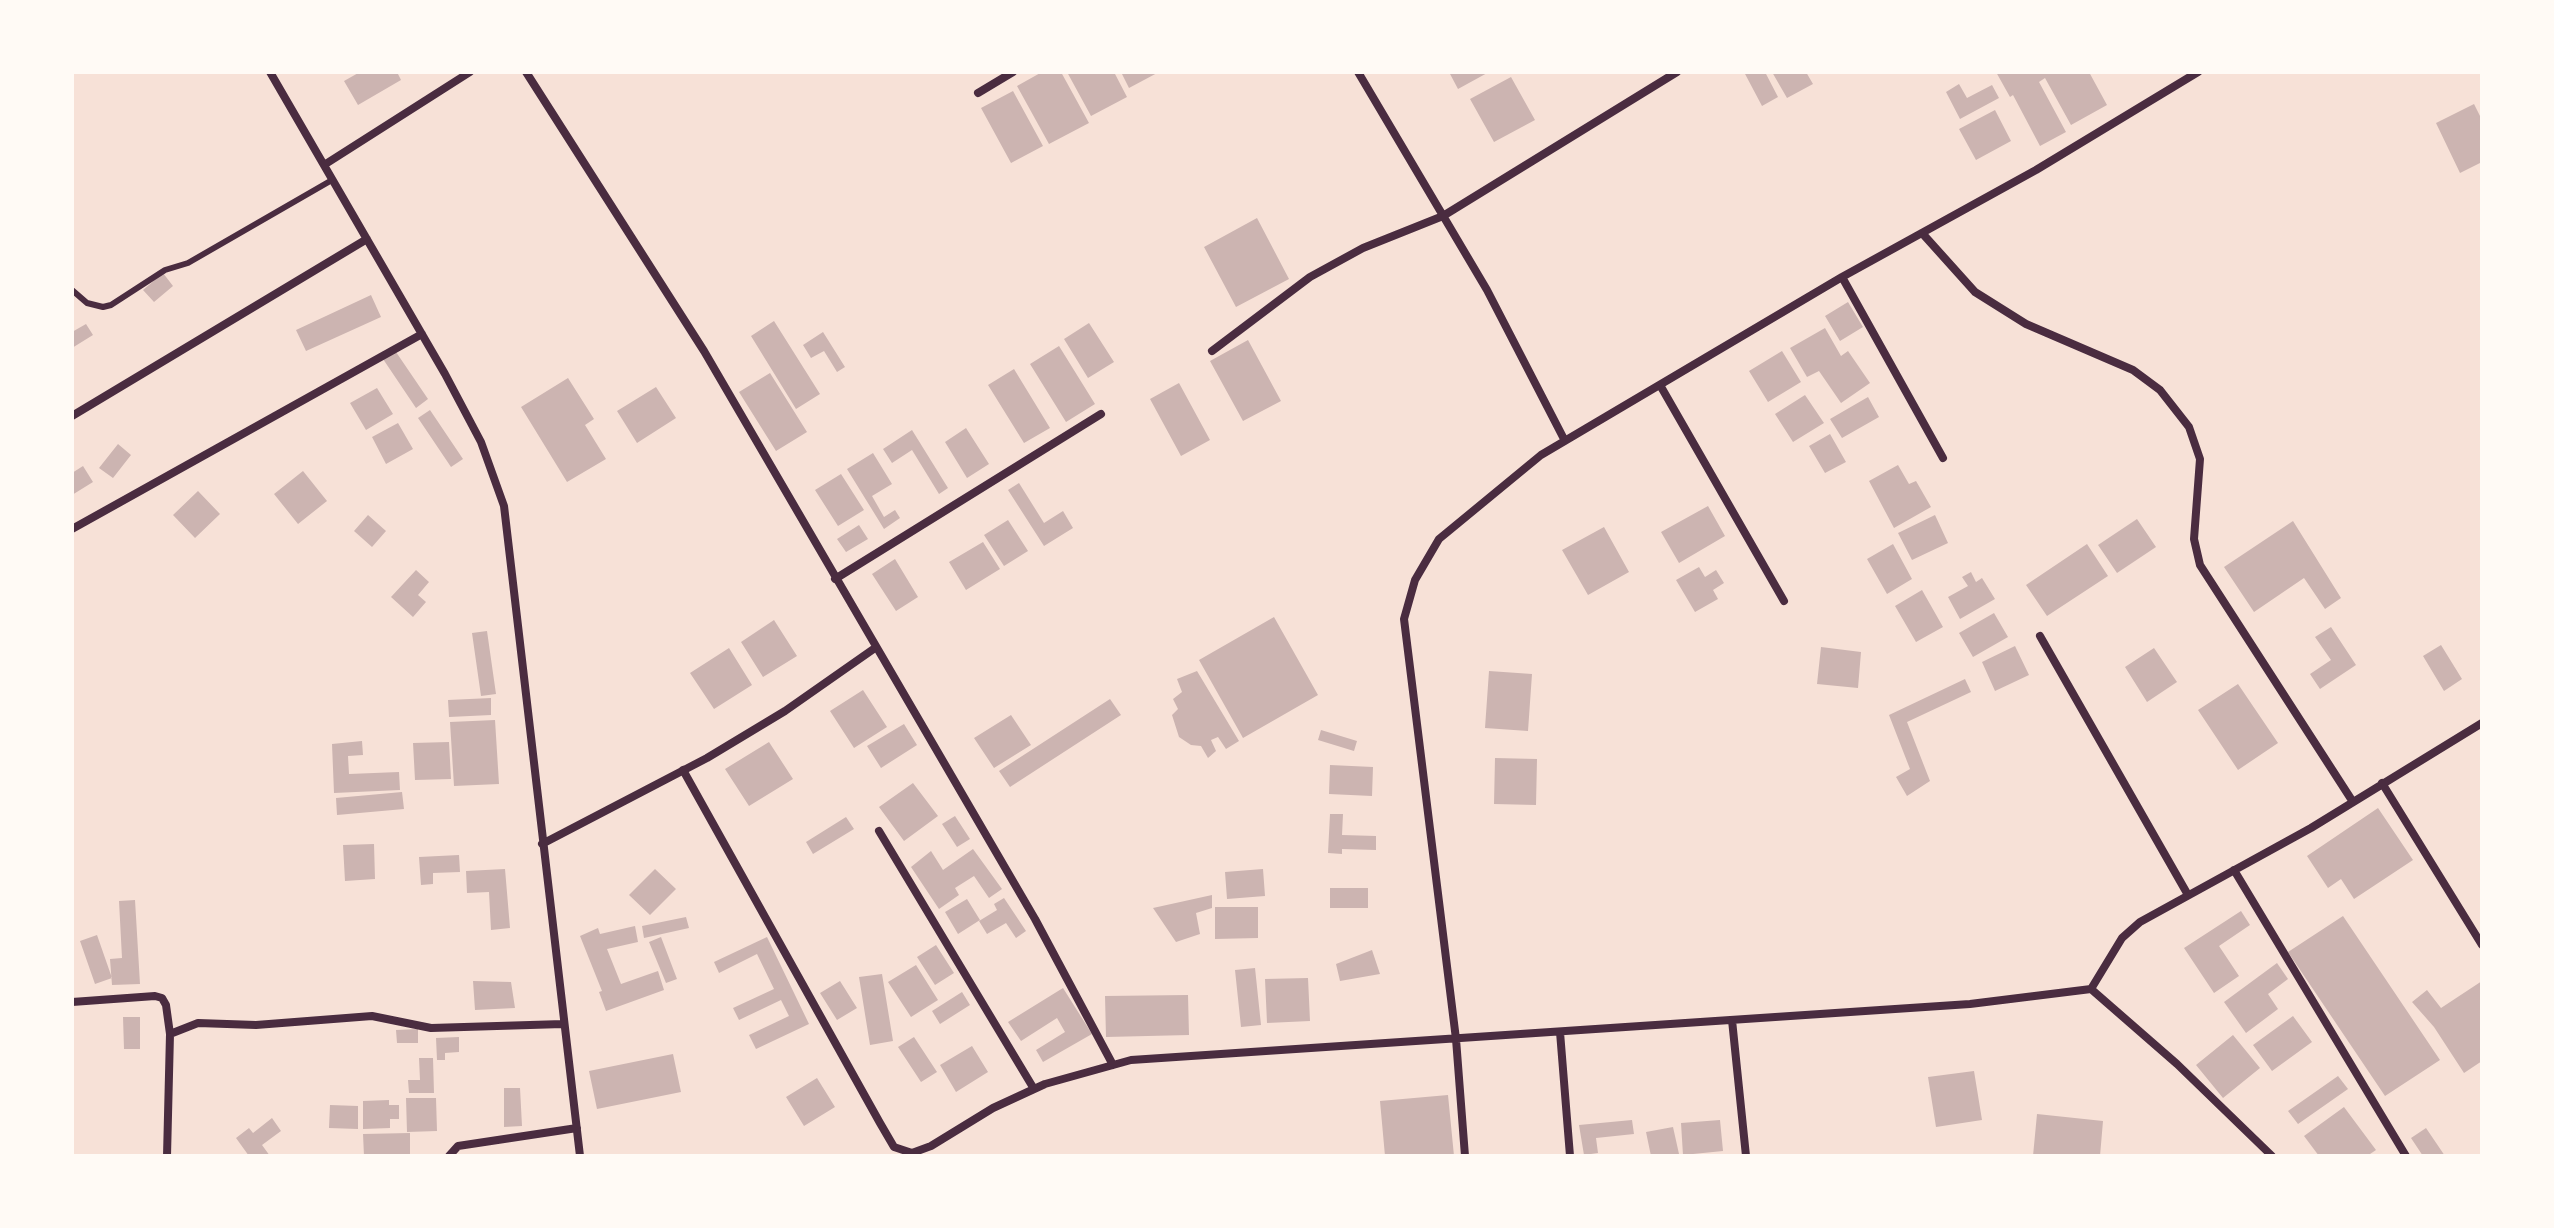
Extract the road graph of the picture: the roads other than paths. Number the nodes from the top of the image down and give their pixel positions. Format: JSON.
{"nodes":[{"id":1,"x":270,"y":72,"type":"edge"},
{"id":2,"x":470,"y":72,"type":"edge"},
{"id":3,"x":526,"y":72,"type":"edge"},
{"id":4,"x":1013,"y":72,"type":"edge"},
{"id":5,"x":1358,"y":72,"type":"edge"},
{"id":6,"x":1677,"y":72,"type":"edge"},
{"id":7,"x":2172,"y":72,"type":"edge"},
{"id":8,"x":2198,"y":72,"type":"edge"},
{"id":9,"x":2179,"y":83,"type":"junction"},
{"id":10,"x":978,"y":93,"type":"dead end"},
{"id":11,"x":324,"y":165,"type":"junction"},
{"id":12,"x":332,"y":180,"type":"junction"},
{"id":13,"x":1443,"y":216,"type":"junction"},
{"id":14,"x":1922,"y":233,"type":"junction"},
{"id":15,"x":367,"y":239,"type":"junction"},
{"id":16,"x":1842,"y":277,"type":"junction"},
{"id":17,"x":72,"y":290,"type":"edge"},
{"id":18,"x":422,"y":334,"type":"junction"},
{"id":19,"x":1212,"y":351,"type":"dead end"},
{"id":20,"x":1660,"y":385,"type":"junction"},
{"id":21,"x":1101,"y":414,"type":"dead end"},
{"id":22,"x":72,"y":416,"type":"edge"},
{"id":23,"x":1565,"y":441,"type":"junction"},
{"id":24,"x":1943,"y":458,"type":"dead end"},
{"id":25,"x":72,"y":529,"type":"edge"},
{"id":26,"x":835,"y":579,"type":"junction"},
{"id":27,"x":1784,"y":601,"type":"dead end"},
{"id":28,"x":2040,"y":636,"type":"dead end"},
{"id":29,"x":875,"y":648,"type":"junction"},
{"id":30,"x":2482,"y":723,"type":"edge"},
{"id":31,"x":683,"y":770,"type":"junction"},
{"id":32,"x":2382,"y":783,"type":"junction"},
{"id":33,"x":2353,"y":802,"type":"junction"},
{"id":34,"x":879,"y":831,"type":"dead end"},
{"id":35,"x":542,"y":844,"type":"junction"},
{"id":36,"x":2234,"y":870,"type":"junction"},
{"id":37,"x":2188,"y":895,"type":"junction"},
{"id":38,"x":2482,"y":945,"type":"edge"},
{"id":39,"x":2091,"y":989,"type":"junction"},
{"id":40,"x":72,"y":1002,"type":"edge"},
{"id":41,"x":1732,"y":1020,"type":"junction"},
{"id":42,"x":563,"y":1024,"type":"junction"},
{"id":43,"x":1560,"y":1032,"type":"junction"},
{"id":44,"x":170,"y":1034,"type":"junction"},
{"id":45,"x":1456,"y":1039,"type":"junction"},
{"id":46,"x":1113,"y":1065,"type":"junction"},
{"id":47,"x":1034,"y":1089,"type":"junction"},
{"id":48,"x":577,"y":1128,"type":"junction"},
{"id":49,"x":167,"y":1156,"type":"edge"},
{"id":50,"x":449,"y":1156,"type":"edge"},
{"id":51,"x":580,"y":1156,"type":"edge"},
{"id":52,"x":1465,"y":1156,"type":"edge"},
{"id":53,"x":1570,"y":1156,"type":"edge"},
{"id":54,"x":1746,"y":1156,"type":"edge"},
{"id":55,"x":2272,"y":1156,"type":"edge"},
{"id":56,"x":2406,"y":1156,"type":"edge"}],
"edges":[{"from":1,"to":11,"type":"street"},
{"from":2,"to":11,"type":"street"},
{"from":3,"to":26,"type":"street"},
{"from":4,"to":10,"type":"street"},
{"from":5,"to":13,"type":"street"},
{"from":6,"to":13,"type":"street"},
{"from":7,"to":9,"type":"street"},
{"from":8,"to":9,"type":"street"},
{"from":9,"to":14,"type":"street"},
{"from":11,"to":12,"type":"street"},
{"from":12,"to":15,"type":"street"},
{"from":12,"to":17,"type":"lane"},
{"from":13,"to":19,"type":"street"},
{"from":13,"to":23,"type":"street"},
{"from":14,"to":16,"type":"street"},
{"from":14,"to":33,"type":"street"},
{"from":15,"to":18,"type":"street"},
{"from":15,"to":22,"type":"street"},
{"from":16,"to":20,"type":"street"},
{"from":16,"to":24,"type":"street"},
{"from":18,"to":25,"type":"street"},
{"from":18,"to":35,"type":"street"},
{"from":20,"to":23,"type":"street"},
{"from":20,"to":27,"type":"street"},
{"from":21,"to":26,"type":"street"},
{"from":23,"to":45,"type":"street"},
{"from":26,"to":29,"type":"street"},
{"from":28,"to":37,"type":"street"},
{"from":29,"to":31,"type":"street"},
{"from":29,"to":46,"type":"street"},
{"from":30,"to":32,"type":"street"},
{"from":31,"to":35,"type":"street"},
{"from":31,"to":47,"type":"street"},
{"from":32,"to":33,"type":"street"},
{"from":32,"to":38,"type":"street"},
{"from":33,"to":36,"type":"street"},
{"from":34,"to":47,"type":"street"},
{"from":35,"to":42,"type":"street"},
{"from":36,"to":37,"type":"street"},
{"from":36,"to":56,"type":"street"},
{"from":37,"to":39,"type":"street"},
{"from":39,"to":41,"type":"street"},
{"from":39,"to":55,"type":"street"},
{"from":40,"to":44,"type":"street"},
{"from":41,"to":43,"type":"street"},
{"from":41,"to":54,"type":"street"},
{"from":42,"to":44,"type":"street"},
{"from":42,"to":48,"type":"street"},
{"from":43,"to":45,"type":"street"},
{"from":43,"to":53,"type":"street"},
{"from":44,"to":49,"type":"street"},
{"from":45,"to":46,"type":"street"},
{"from":45,"to":52,"type":"street"},
{"from":46,"to":47,"type":"street"},
{"from":48,"to":50,"type":"street"},
{"from":48,"to":51,"type":"street"}]}
